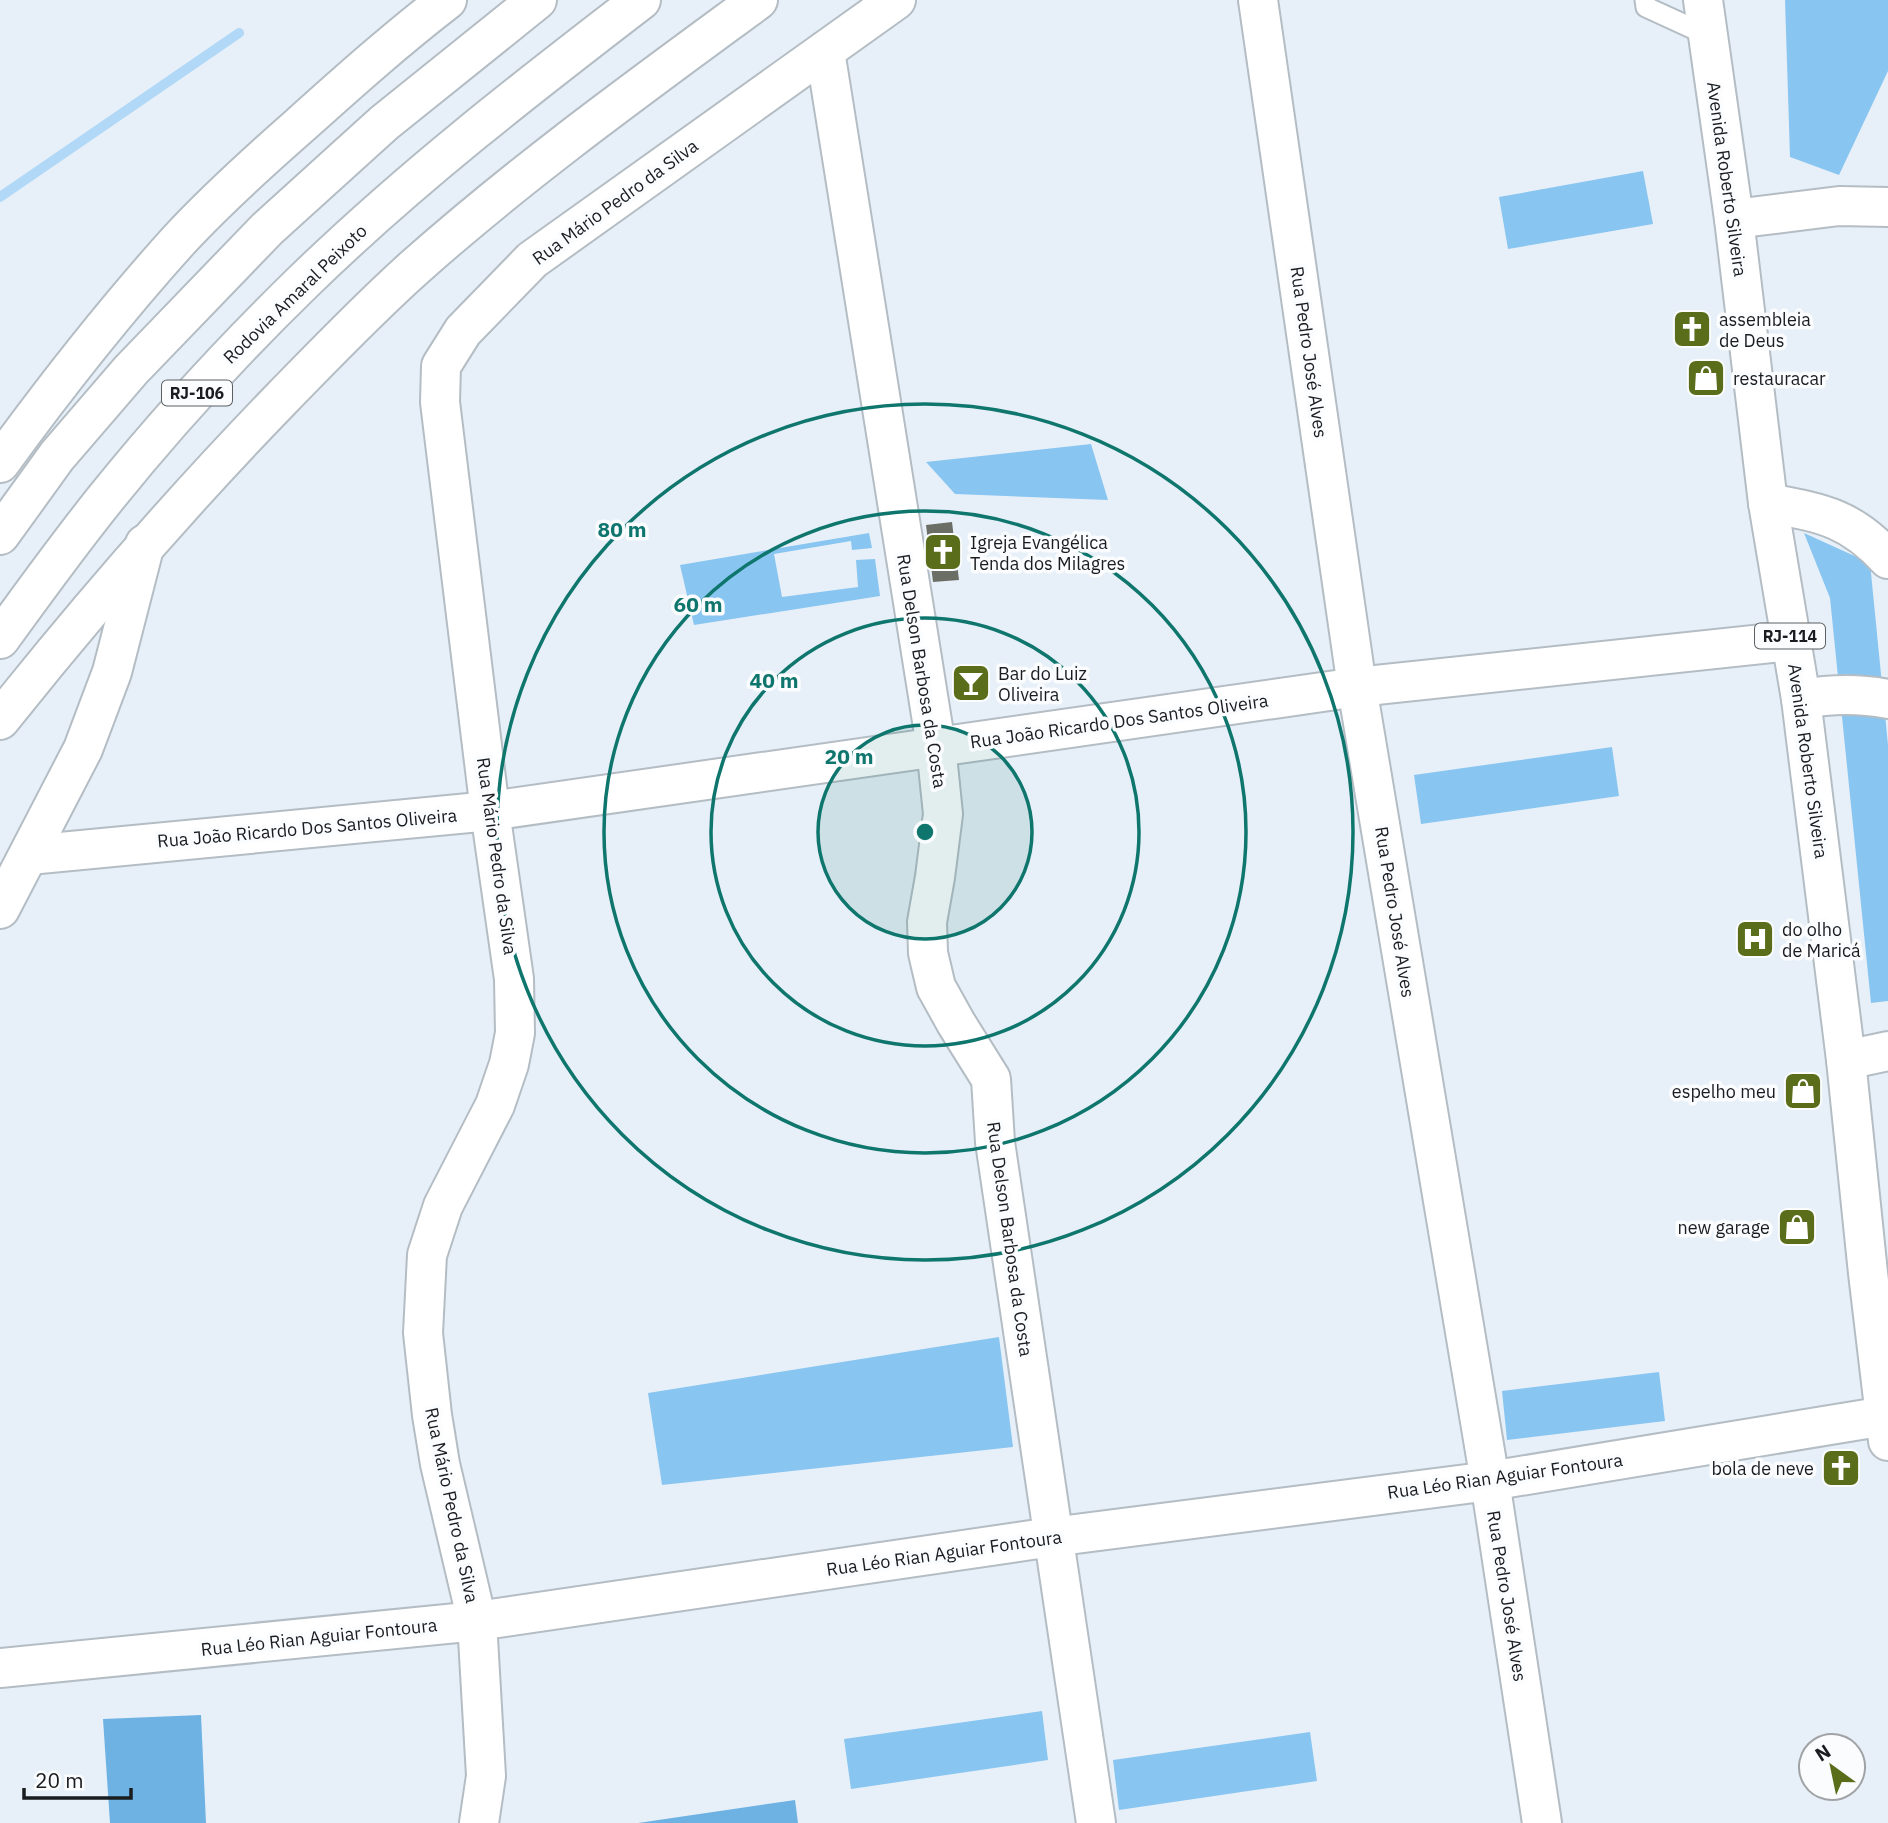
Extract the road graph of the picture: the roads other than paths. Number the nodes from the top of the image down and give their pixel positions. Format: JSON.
{"nodes":[{"id":1,"x":447,"y":0,"type":"edge"},
{"id":2,"x":537,"y":0,"type":"edge"},
{"id":3,"x":641,"y":0,"type":"edge"},
{"id":4,"x":758,"y":0,"type":"edge"},
{"id":5,"x":896,"y":0,"type":"edge"},
{"id":6,"x":1258,"y":0,"type":"edge"},
{"id":7,"x":1645,"y":0,"type":"edge"},
{"id":8,"x":1705,"y":18,"type":"edge"},
{"id":9,"x":825,"y":51,"type":"junction"},
{"id":10,"x":1888,"y":207,"type":"edge"},
{"id":11,"x":1734,"y":219,"type":"junction"},
{"id":12,"x":0,"y":463,"type":"edge"},
{"id":13,"x":1768,"y":503,"type":"junction"},
{"id":14,"x":0,"y":535,"type":"edge"},
{"id":15,"x":145,"y":544,"type":"junction"},
{"id":16,"x":1888,"y":559,"type":"edge"},
{"id":17,"x":0,"y":639,"type":"edge"},
{"id":18,"x":1791,"y":640,"type":"junction"},
{"id":19,"x":1357,"y":687,"type":"junction"},
{"id":20,"x":1801,"y":699,"type":"junction"},
{"id":21,"x":1888,"y":699,"type":"edge"},
{"id":22,"x":0,"y":720,"type":"edge"},
{"id":23,"x":936,"y":746,"type":"junction"},
{"id":24,"x":490,"y":811,"type":"junction"},
{"id":25,"x":29,"y":855,"type":"junction"},
{"id":26,"x":0,"y":909,"type":"edge"},
{"id":27,"x":1888,"y":1051,"type":"edge"},
{"id":28,"x":1846,"y":1060,"type":"junction"},
{"id":29,"x":1878,"y":1267,"type":"edge"},
{"id":30,"x":1887,"y":1424,"type":"edge"},
{"id":31,"x":1490,"y":1481,"type":"junction"},
{"id":32,"x":1052,"y":1537,"type":"junction"},
{"id":33,"x":477,"y":1621,"type":"junction"},
{"id":34,"x":0,"y":1668,"type":"edge"},
{"id":35,"x":479,"y":1823,"type":"edge"},
{"id":36,"x":1096,"y":1823,"type":"edge"},
{"id":37,"x":1542,"y":1823,"type":"edge"}],
"edges":[{"from":1,"to":12,"type":"main road"},
{"from":2,"to":14,"type":"main road"},
{"from":3,"to":17,"type":"main road","name":"Rodovia Amaral Peixoto","number":"RJ-106"},
{"from":4,"to":15,"type":"main road"},
{"from":5,"to":9,"type":"main road"},
{"from":6,"to":19,"type":"main road","name":"Rua Pedro José Alves"},
{"from":7,"to":8,"type":"lane"},
{"from":8,"to":11,"type":"main road","name":"Avenida Roberto Silveira","number":"RJ-114"},
{"from":9,"to":23,"type":"main road","name":"Rua Delson Barbosa da Costa"},
{"from":9,"to":24,"type":"main road","name":"Rua Mário Pedro da Silva"},
{"from":10,"to":11,"type":"main road"},
{"from":11,"to":13,"type":"main road","name":"Avenida Roberto Silveira","number":"RJ-114"},
{"from":13,"to":16,"type":"main road"},
{"from":13,"to":18,"type":"main road","name":"Avenida Roberto Silveira","number":"RJ-114"},
{"from":15,"to":22,"type":"main road"},
{"from":15,"to":25,"type":"main road"},
{"from":18,"to":19,"type":"main road","name":"Rua João Ricardo Dos Santos Oliveira"},
{"from":18,"to":20,"type":"main road","name":"Avenida Roberto Silveira","number":"RJ-114"},
{"from":19,"to":23,"type":"main road","name":"Rua João Ricardo Dos Santos Oliveira"},
{"from":19,"to":31,"type":"main road","name":"Rua Pedro José Alves"},
{"from":20,"to":21,"type":"main road"},
{"from":20,"to":28,"type":"main road","name":"Avenida Roberto Silveira","number":"RJ-114"},
{"from":23,"to":24,"type":"main road","name":"Rua João Ricardo Dos Santos Oliveira"},
{"from":23,"to":32,"type":"main road","name":"Rua Delson Barbosa da Costa"},
{"from":24,"to":25,"type":"main road","name":"Rua João Ricardo Dos Santos Oliveira"},
{"from":24,"to":33,"type":"main road","name":"Rua Mário Pedro da Silva"},
{"from":25,"to":26,"type":"main road"},
{"from":27,"to":28,"type":"main road"},
{"from":28,"to":29,"type":"main road","name":"Avenida Roberto Silveira","number":"RJ-114"},
{"from":29,"to":30,"type":"main road","name":"Avenida Roberto Silveira","number":"RJ-114"},
{"from":30,"to":31,"type":"main road","name":"Rua Léo Rian Aguiar Fontoura"},
{"from":31,"to":32,"type":"main road","name":"Rua Léo Rian Aguiar Fontoura"},
{"from":31,"to":37,"type":"main road","name":"Rua Pedro José Alves"},
{"from":32,"to":33,"type":"main road","name":"Rua Léo Rian Aguiar Fontoura"},
{"from":32,"to":36,"type":"main road","name":"Rua Delson Barbosa da Costa"},
{"from":33,"to":34,"type":"main road","name":"Rua Léo Rian Aguiar Fontoura"},
{"from":33,"to":35,"type":"main road","name":"Rua Mário Pedro da Silva"}]}
